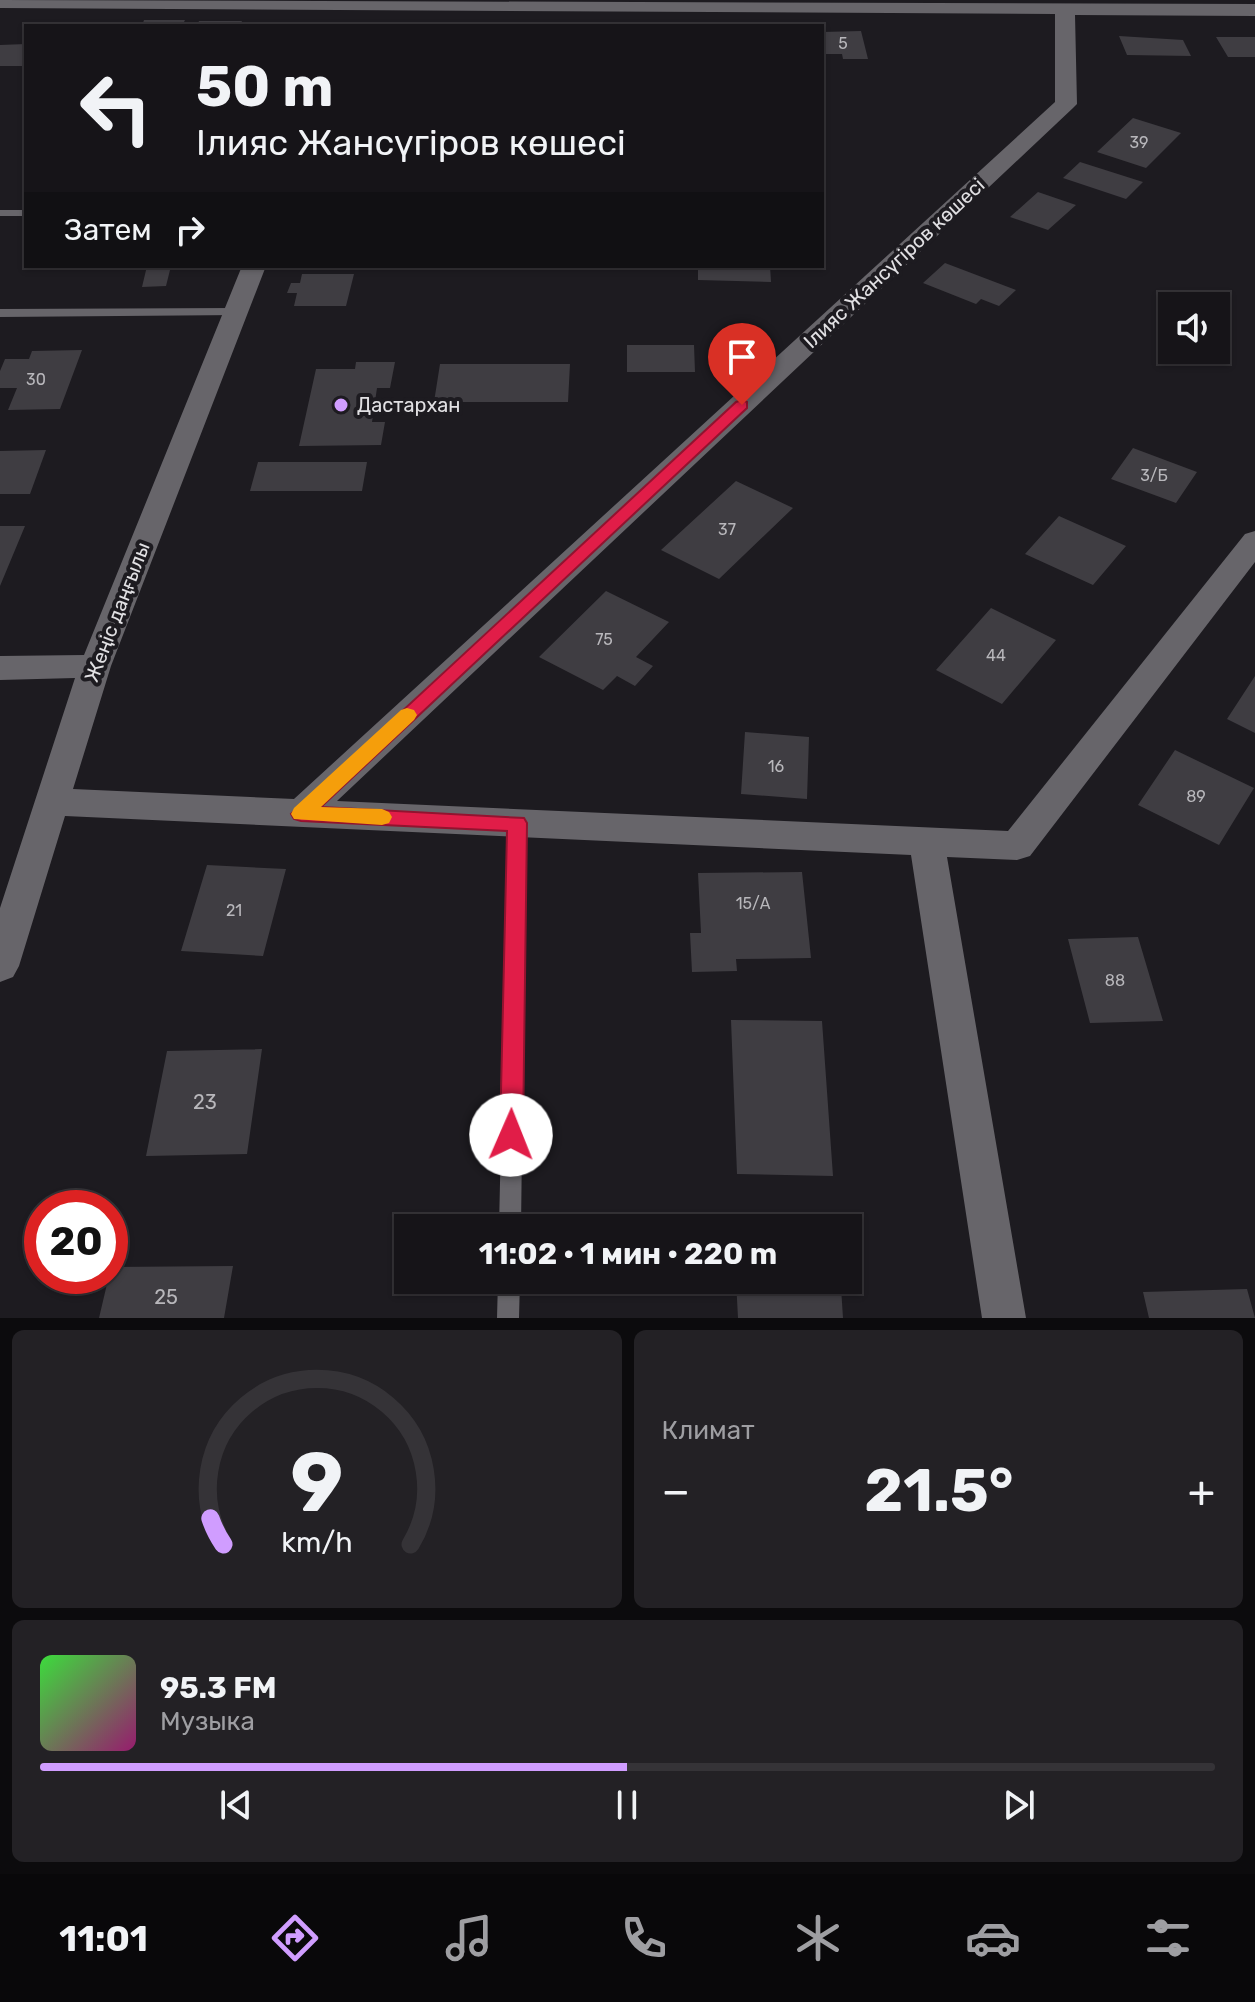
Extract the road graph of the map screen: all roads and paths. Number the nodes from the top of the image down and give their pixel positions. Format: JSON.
{"nodes":[{"id":1,"x":0,"y":2,"type":"edge"},
{"id":2,"x":360,"y":2,"type":"edge"},
{"id":3,"x":925,"y":4,"type":"edge"},
{"id":4,"x":1065,"y":9,"type":"junction"},
{"id":5,"x":1255,"y":10,"type":"edge"},
{"id":6,"x":351,"y":24,"type":"edge"},
{"id":7,"x":0,"y":213,"type":"edge"},
{"id":8,"x":24,"y":213,"type":"edge"},
{"id":9,"x":253,"y":268,"type":"edge"},
{"id":10,"x":236,"y":312,"type":"junction"},
{"id":11,"x":0,"y":313,"type":"edge"},
{"id":12,"x":1255,"y":541,"type":"edge"},
{"id":13,"x":95,"y":666,"type":"junction"},
{"id":14,"x":0,"y":668,"type":"edge"},
{"id":15,"x":52,"y":802,"type":"junction"},
{"id":16,"x":301,"y":814,"type":"junction"},
{"id":17,"x":517,"y":823,"type":"junction"},
{"id":18,"x":927,"y":842,"type":"junction"},
{"id":19,"x":0,"y":966,"type":"edge"},
{"id":20,"x":510,"y":1214,"type":"edge"},
{"id":21,"x":509,"y":1294,"type":"edge"},
{"id":22,"x":508,"y":1318,"type":"edge"},
{"id":23,"x":1004,"y":1318,"type":"edge"}],
"edges":[{"from":1,"to":2,"type":"street"},
{"from":2,"to":3,"type":"street"},
{"from":2,"to":6,"type":"street"},
{"from":3,"to":4,"type":"street"},
{"from":4,"to":5,"type":"street"},
{"from":4,"to":16,"type":"street","name":"Ілияс Жансүгіров көшесі"},
{"from":7,"to":8,"type":"lane"},
{"from":9,"to":10,"type":"street","name":"Жеңіс даңғылы"},
{"from":10,"to":11,"type":"lane"},
{"from":10,"to":13,"type":"street","name":"Жеңіс даңғылы"},
{"from":12,"to":18,"type":"street"},
{"from":13,"to":14,"type":"street"},
{"from":13,"to":15,"type":"street","name":"Жеңіс даңғылы"},
{"from":15,"to":16,"type":"street"},
{"from":15,"to":19,"type":"street","name":"Жеңіс даңғылы"},
{"from":16,"to":17,"type":"street"},
{"from":17,"to":18,"type":"street"},
{"from":17,"to":20,"type":"lane"},
{"from":18,"to":23,"type":"street"},
{"from":21,"to":22,"type":"lane"}]}
